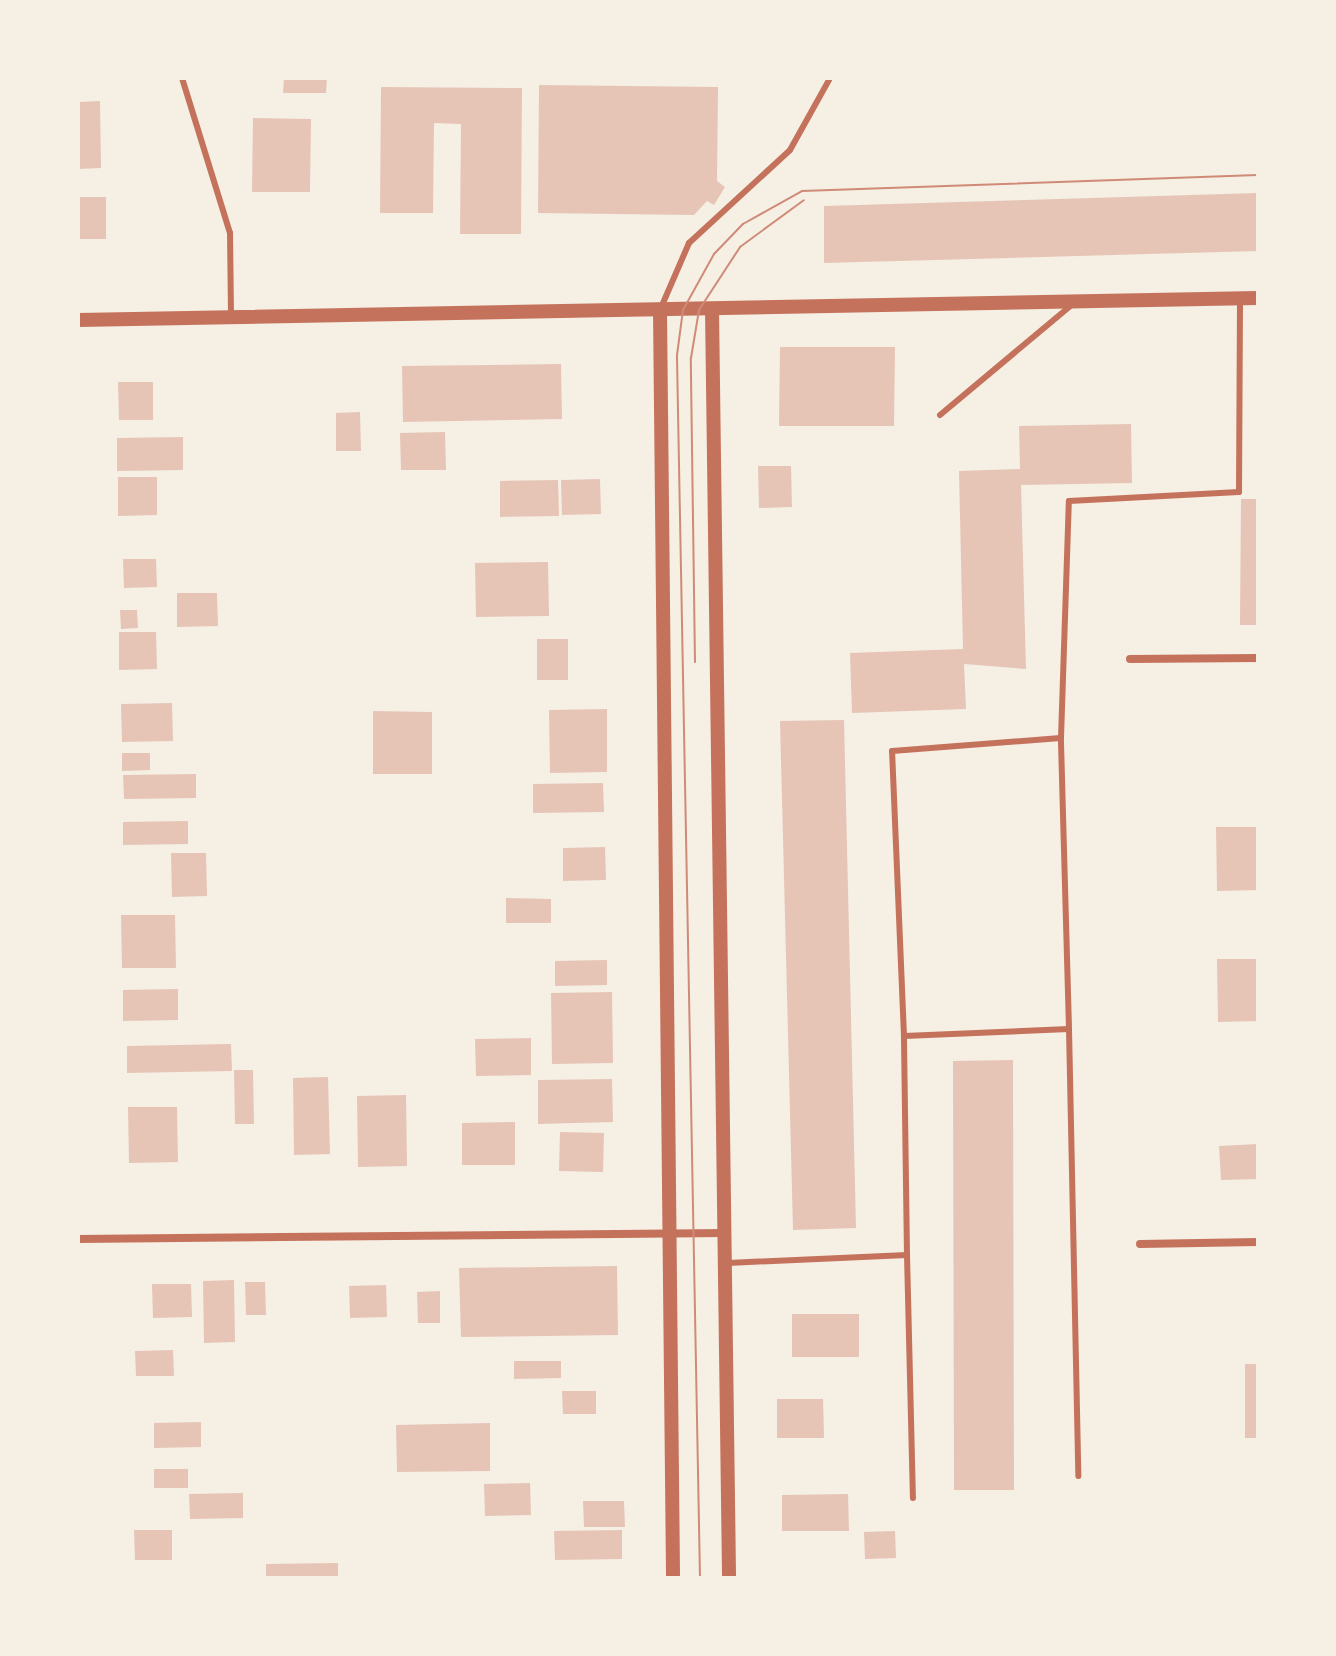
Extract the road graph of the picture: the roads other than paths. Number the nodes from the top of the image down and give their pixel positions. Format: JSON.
{"nodes":[{"id":1,"x":182,"y":78,"type":"edge"},
{"id":2,"x":830,"y":78,"type":"edge"},
{"id":3,"x":1240,"y":298,"type":"junction"},
{"id":4,"x":1258,"y":298,"type":"edge"},
{"id":5,"x":1077,"y":301,"type":"junction"},
{"id":6,"x":712,"y":309,"type":"junction"},
{"id":7,"x":660,"y":311,"type":"junction"},
{"id":8,"x":231,"y":317,"type":"junction"},
{"id":9,"x":78,"y":320,"type":"edge"},
{"id":10,"x":940,"y":415,"type":"dead end"},
{"id":11,"x":1258,"y":658,"type":"edge"},
{"id":12,"x":1130,"y":659,"type":"dead end"},
{"id":13,"x":1061,"y":738,"type":"junction"},
{"id":14,"x":1069,"y":1029,"type":"junction"},
{"id":15,"x":904,"y":1036,"type":"junction"},
{"id":16,"x":668,"y":1233,"type":"junction"},
{"id":17,"x":728,"y":1233,"type":"junction"},
{"id":18,"x":78,"y":1239,"type":"edge"},
{"id":19,"x":1258,"y":1242,"type":"edge"},
{"id":20,"x":1140,"y":1244,"type":"dead end"},
{"id":21,"x":907,"y":1255,"type":"junction"},
{"id":22,"x":728,"y":1263,"type":"junction"},
{"id":23,"x":1078,"y":1476,"type":"dead end"},
{"id":24,"x":913,"y":1498,"type":"dead end"},
{"id":25,"x":673,"y":1578,"type":"edge"},
{"id":26,"x":729,"y":1578,"type":"edge"}],
"edges":[{"from":1,"to":8,"type":"lane"},
{"from":2,"to":7,"type":"lane"},
{"from":3,"to":4,"type":"street"},
{"from":3,"to":5,"type":"street"},
{"from":3,"to":13,"type":"lane"},
{"from":5,"to":6,"type":"street"},
{"from":5,"to":10,"type":"lane"},
{"from":6,"to":7,"type":"street"},
{"from":6,"to":17,"type":"street"},
{"from":7,"to":8,"type":"street"},
{"from":7,"to":16,"type":"street"},
{"from":8,"to":9,"type":"street"},
{"from":11,"to":12,"type":"street"},
{"from":13,"to":14,"type":"lane"},
{"from":13,"to":15,"type":"lane"},
{"from":14,"to":15,"type":"lane"},
{"from":14,"to":23,"type":"lane"},
{"from":15,"to":21,"type":"lane"},
{"from":16,"to":17,"type":"street"},
{"from":16,"to":18,"type":"street"},
{"from":16,"to":25,"type":"street"},
{"from":17,"to":22,"type":"street"},
{"from":19,"to":20,"type":"street"},
{"from":21,"to":22,"type":"lane"},
{"from":21,"to":24,"type":"lane"},
{"from":22,"to":26,"type":"street"}]}
